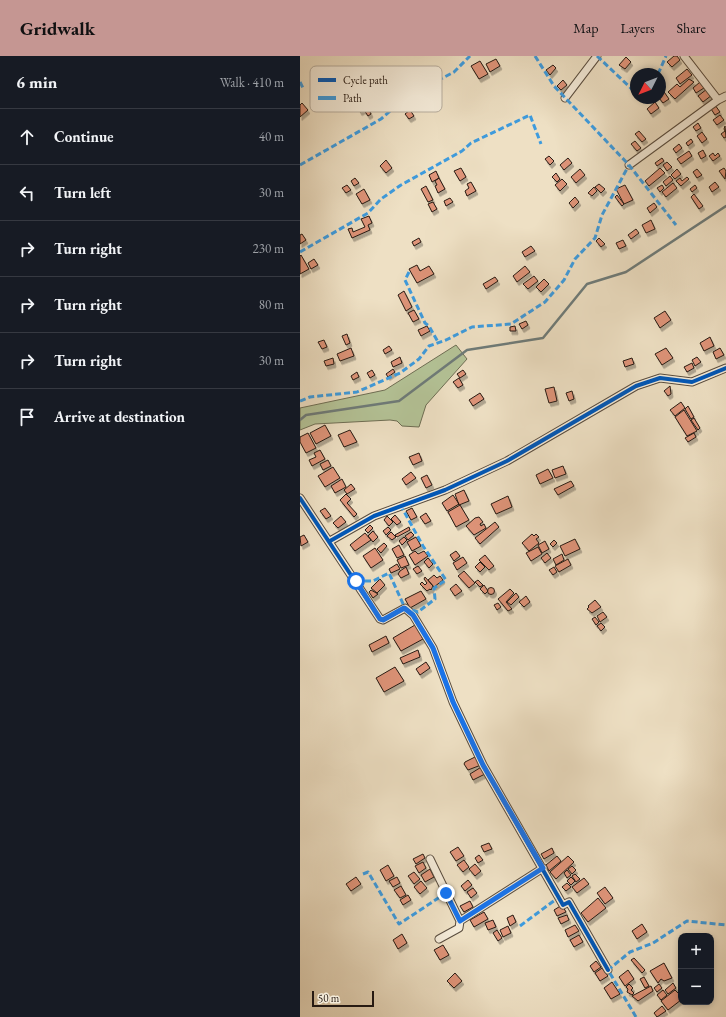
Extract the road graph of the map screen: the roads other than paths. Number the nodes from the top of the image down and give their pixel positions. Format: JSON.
{"nodes":[{"id":1,"x":597,"y":56,"type":"edge"},
{"id":2,"x":684,"y":56,"type":"edge"},
{"id":3,"x":726,"y":96,"type":"edge"},
{"id":4,"x":565,"y":98,"type":"dead end"},
{"id":5,"x":718,"y":100,"type":"junction"},
{"id":6,"x":629,"y":165,"type":"dead end"},
{"id":7,"x":726,"y":368,"type":"edge"},
{"id":8,"x":300,"y":498,"type":"edge"},
{"id":9,"x":330,"y":541,"type":"junction"},
{"id":10,"x":430,"y":859,"type":"dead end"},
{"id":11,"x":543,"y":868,"type":"junction"},
{"id":12,"x":460,"y":921,"type":"junction"},
{"id":13,"x":439,"y":939,"type":"dead end"},
{"id":14,"x":608,"y":970,"type":"dead end"}],
"edges":[{"from":1,"to":4,"type":"street"},
{"from":2,"to":5,"type":"street"},
{"from":3,"to":5,"type":"street"},
{"from":5,"to":6,"type":"street"},
{"from":7,"to":9,"type":"street"},
{"from":8,"to":9,"type":"street"},
{"from":9,"to":11,"type":"street"},
{"from":10,"to":12,"type":"street"},
{"from":11,"to":12,"type":"street"},
{"from":11,"to":14,"type":"street"},
{"from":12,"to":13,"type":"street"}]}
